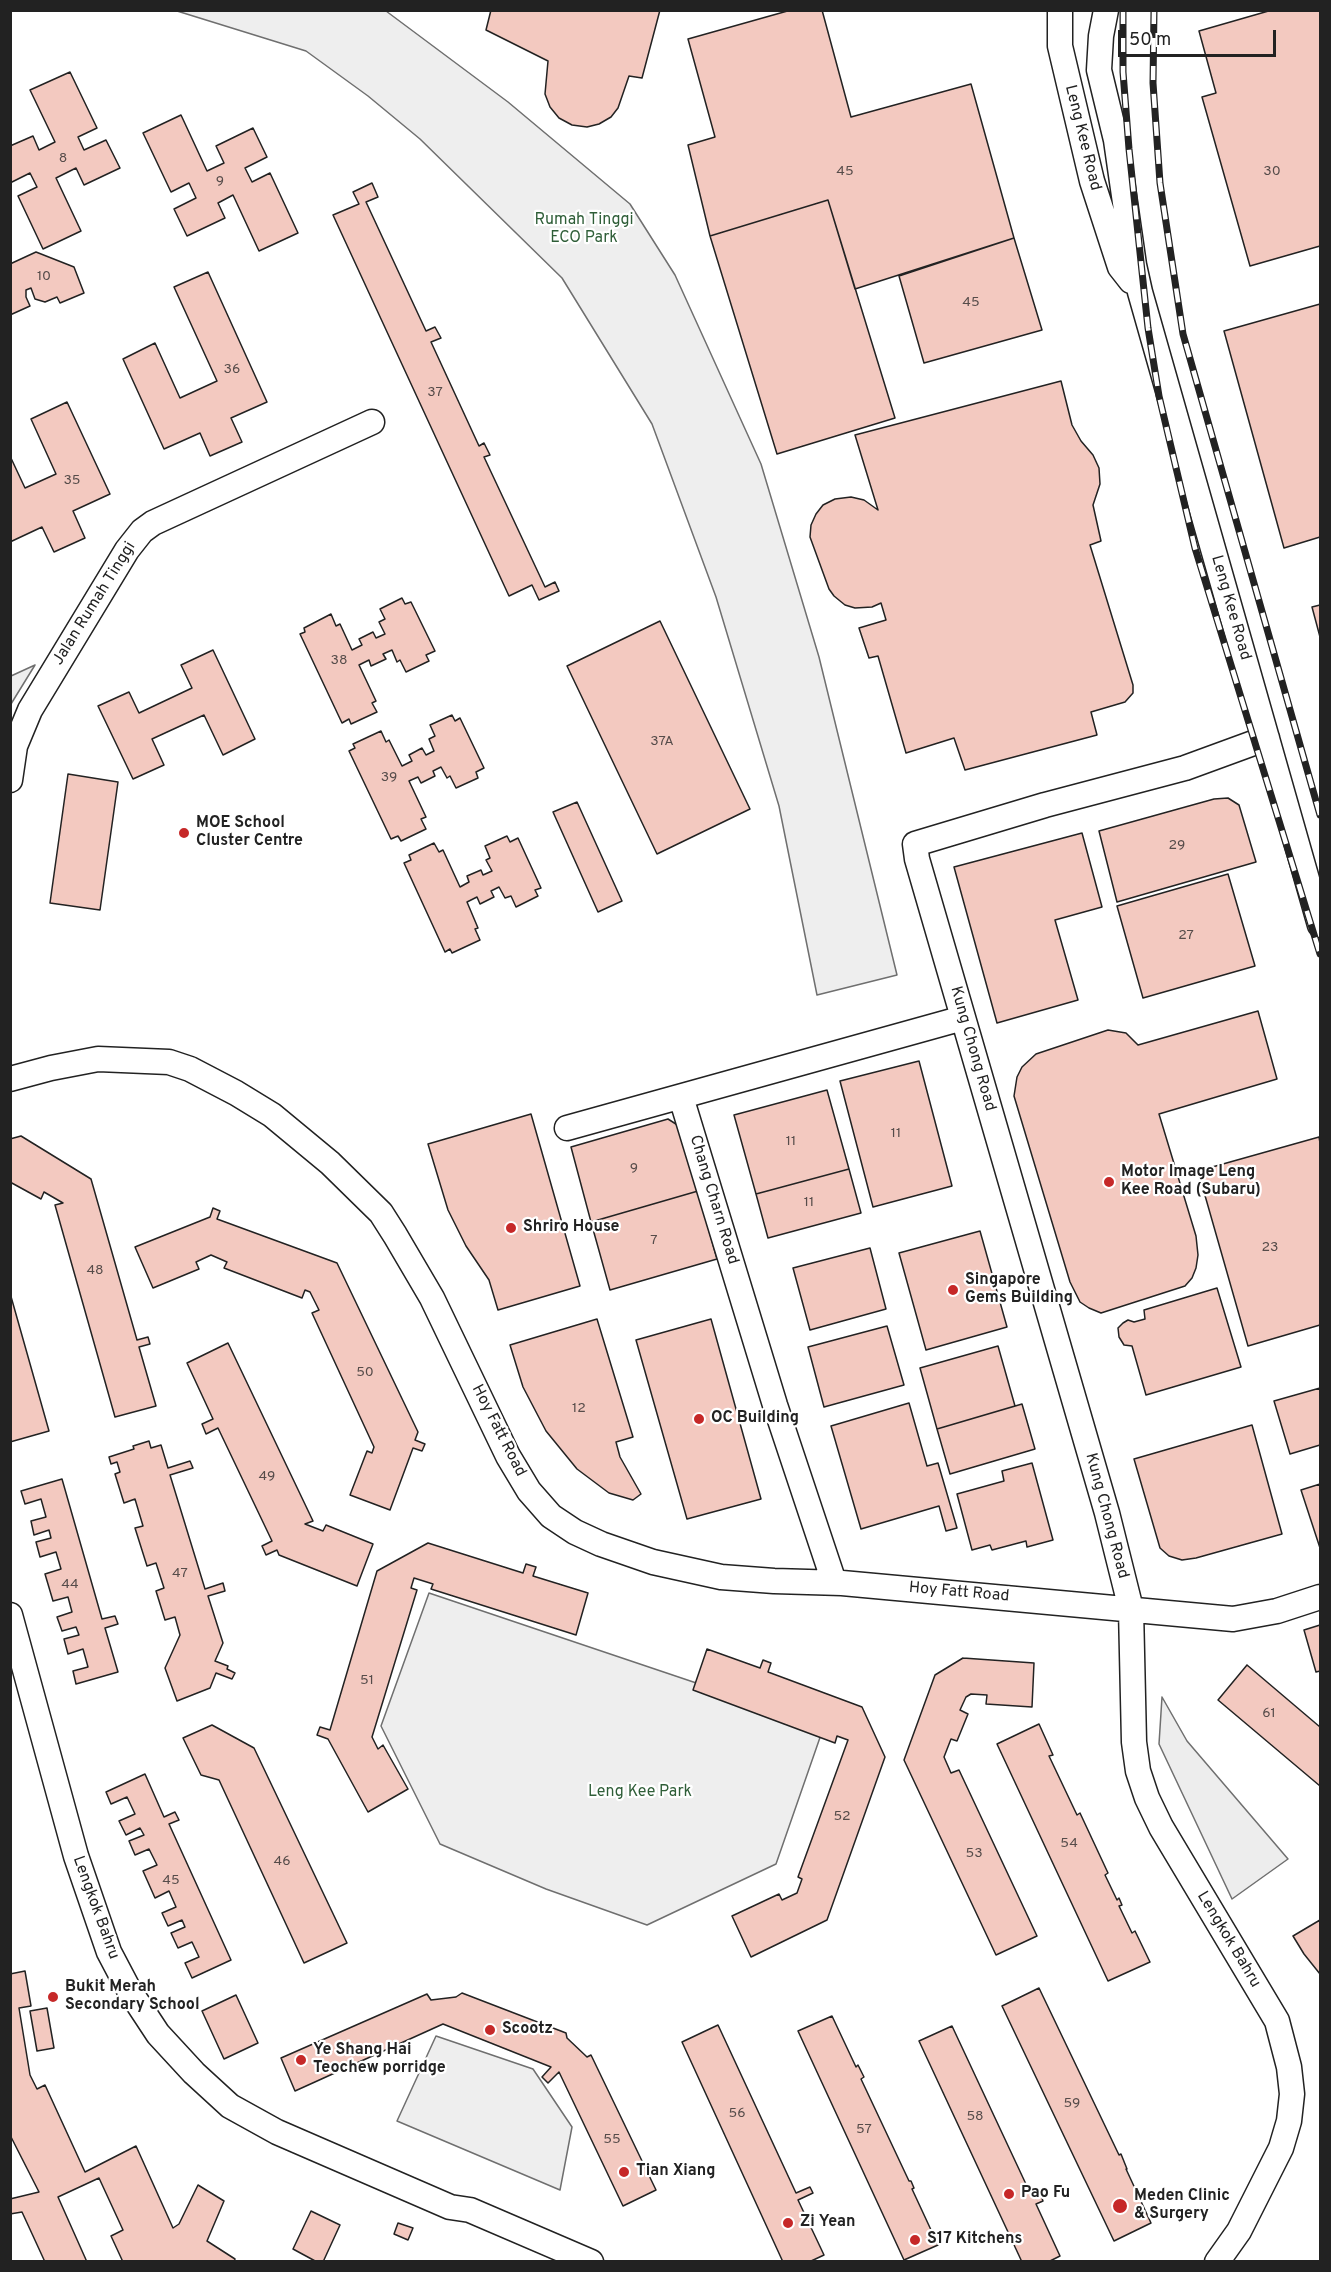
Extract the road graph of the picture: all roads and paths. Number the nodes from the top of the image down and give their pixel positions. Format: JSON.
{"nodes":[{"id":1,"x":1060,"y":10,"type":"edge"},
{"id":2,"x":1106,"y":10,"type":"edge"},
{"id":3,"x":1140,"y":292,"type":"junction"},
{"id":4,"x":372,"y":422,"type":"dead end"},
{"id":5,"x":1267,"y":738,"type":"junction"},
{"id":6,"x":10,"y":780,"type":"edge"},
{"id":7,"x":1320,"y":925,"type":"edge"},
{"id":8,"x":963,"y":1018,"type":"junction"},
{"id":9,"x":12,"y":1072,"type":"edge"},
{"id":10,"x":681,"y":1097,"type":"junction"},
{"id":11,"x":567,"y":1128,"type":"dead end"},
{"id":12,"x":834,"y":1582,"type":"junction"},
{"id":13,"x":1320,"y":1597,"type":"edge"},
{"id":14,"x":1131,"y":1609,"type":"junction"},
{"id":15,"x":10,"y":1615,"type":"edge"},
{"id":16,"x":450,"y":2207,"type":"junction"},
{"id":17,"x":561,"y":2262,"type":"edge"},
{"id":18,"x":591,"y":2262,"type":"edge"},
{"id":19,"x":1217,"y":2262,"type":"edge"}],
"edges":[{"from":1,"to":3,"type":"street","name":"Leng Kee Road"},
{"from":2,"to":3,"type":"street","name":"Leng Kee Road"},
{"from":3,"to":5,"type":"street","name":"Leng Kee Road"},
{"from":4,"to":6,"type":"street","name":"Jalan Rumah Tinggi"},
{"from":5,"to":7,"type":"street","name":"Leng Kee Road"},
{"from":5,"to":8,"type":"street","name":"Kung Chong Road"},
{"from":8,"to":10,"type":"street"},
{"from":8,"to":14,"type":"street","name":"Kung Chong Road"},
{"from":9,"to":12,"type":"street","name":"Hoy Fatt Road"},
{"from":10,"to":11,"type":"street"},
{"from":10,"to":12,"type":"street","name":"Chang Charn Road"},
{"from":12,"to":14,"type":"street","name":"Hoy Fatt Road"},
{"from":13,"to":14,"type":"street","name":"Hoy Fatt Road"},
{"from":14,"to":19,"type":"street","name":"Lengkok Bahru"},
{"from":15,"to":16,"type":"street","name":"Lengkok Bahru"},
{"from":16,"to":17,"type":"street","name":"Lengkok Bahru"},
{"from":16,"to":18,"type":"street","name":"Lengkok Bahru"}]}
